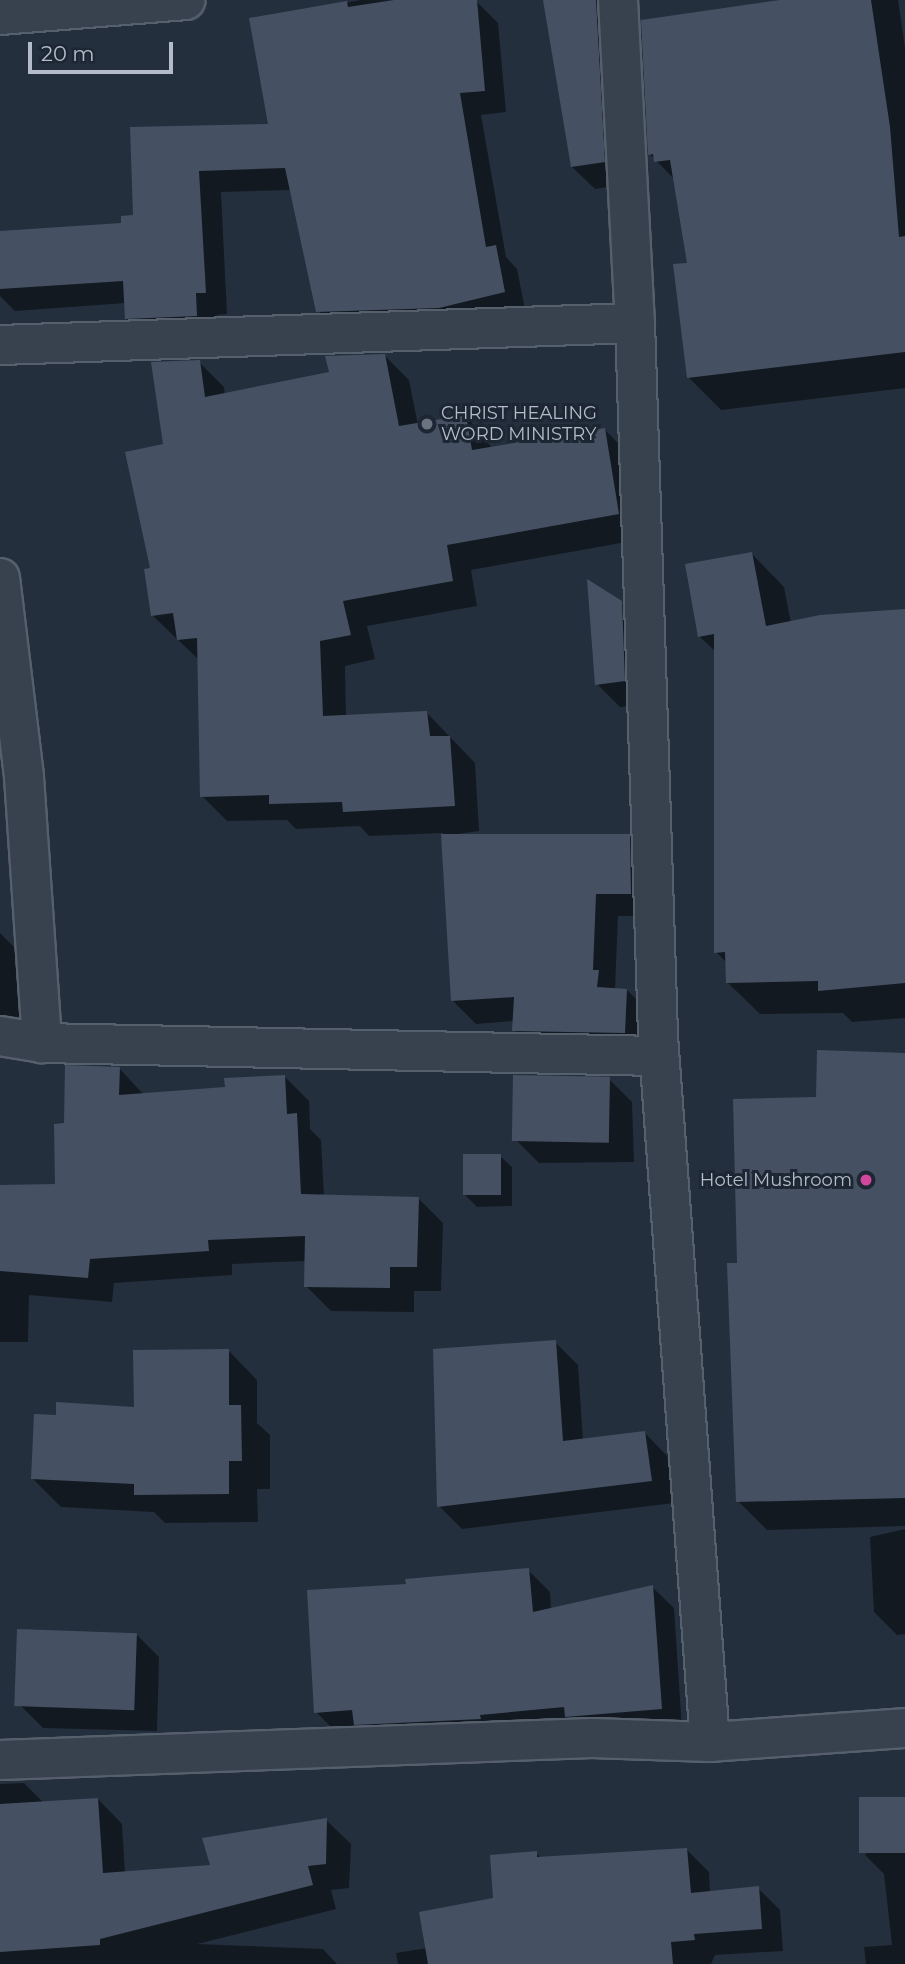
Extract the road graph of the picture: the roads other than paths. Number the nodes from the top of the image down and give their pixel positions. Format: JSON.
{"nodes":[{"id":1,"x":186,"y":0,"type":"edge"},
{"id":2,"x":618,"y":0,"type":"edge"},
{"id":3,"x":0,"y":15,"type":"edge"},
{"id":4,"x":635,"y":323,"type":"junction"},
{"id":5,"x":0,"y":345,"type":"edge"},
{"id":6,"x":0,"y":578,"type":"edge"},
{"id":7,"x":0,"y":1036,"type":"edge"},
{"id":8,"x":42,"y":1043,"type":"junction"},
{"id":9,"x":659,"y":1056,"type":"junction"},
{"id":10,"x":905,"y":1728,"type":"edge"},
{"id":11,"x":710,"y":1742,"type":"junction"},
{"id":12,"x":0,"y":1760,"type":"edge"}],
"edges":[{"from":1,"to":3,"type":"street"},
{"from":2,"to":4,"type":"street"},
{"from":4,"to":5,"type":"street"},
{"from":4,"to":9,"type":"street"},
{"from":6,"to":8,"type":"street"},
{"from":7,"to":8,"type":"street"},
{"from":8,"to":9,"type":"street"},
{"from":9,"to":11,"type":"street"},
{"from":10,"to":11,"type":"street"},
{"from":11,"to":12,"type":"street"}]}
